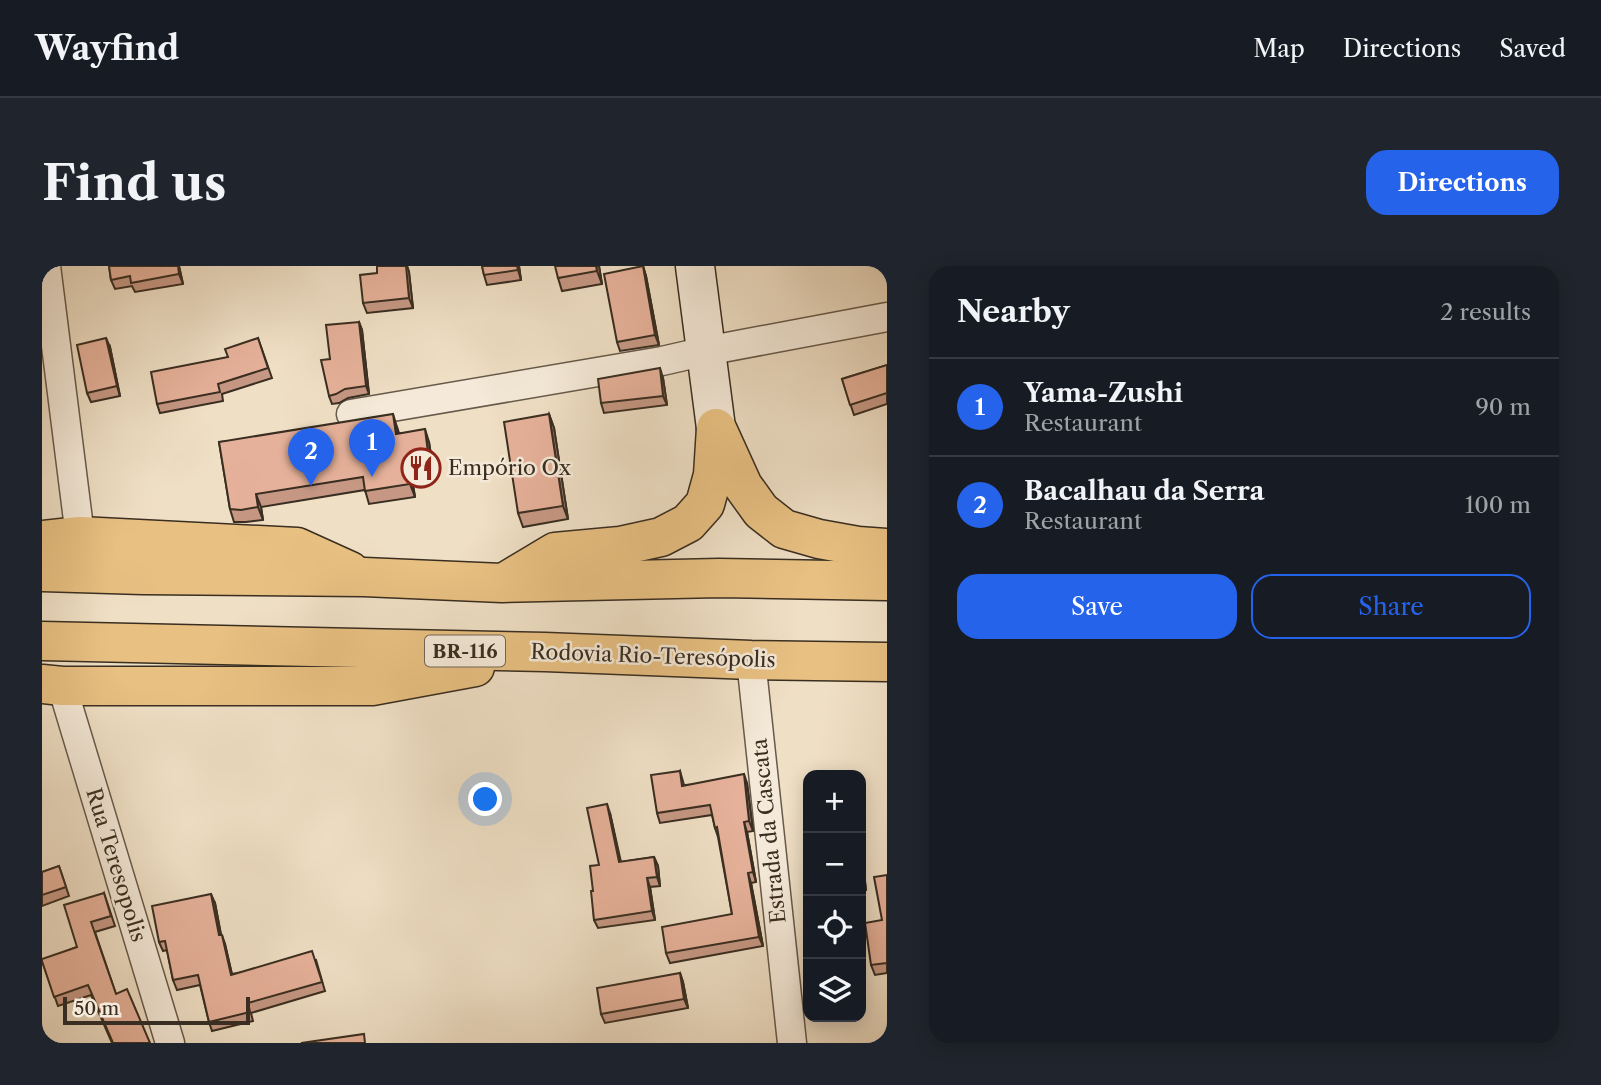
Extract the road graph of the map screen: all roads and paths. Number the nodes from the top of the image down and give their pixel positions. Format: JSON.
{"nodes":[{"id":1,"x":46,"y":266,"type":"edge"},
{"id":2,"x":695,"y":266,"type":"edge"},
{"id":3,"x":887,"y":317,"type":"edge"},
{"id":4,"x":706,"y":351,"type":"junction"},
{"id":5,"x":351,"y":414,"type":"dead end"},
{"id":6,"x":716,"y":428,"type":"junction"},
{"id":7,"x":80,"y":537,"type":"junction"},
{"id":8,"x":42,"y":540,"type":"edge"},
{"id":9,"x":887,"y":548,"type":"edge"},
{"id":10,"x":42,"y":572,"type":"edge"},
{"id":11,"x":364,"y":577,"type":"junction"},
{"id":12,"x":887,"y":581,"type":"edge"},
{"id":13,"x":502,"y":583,"type":"junction"},
{"id":14,"x":42,"y":641,"type":"edge"},
{"id":15,"x":545,"y":652,"type":"junction"},
{"id":16,"x":751,"y":660,"type":"junction"},
{"id":17,"x":887,"y":662,"type":"edge"},
{"id":18,"x":52,"y":685,"type":"edge"},
{"id":19,"x":170,"y":1043,"type":"edge"},
{"id":20,"x":792,"y":1043,"type":"edge"}],
"edges":[{"from":1,"to":7,"type":"street"},
{"from":2,"to":4,"type":"main road"},
{"from":3,"to":4,"type":"street"},
{"from":4,"to":5,"type":"street"},
{"from":4,"to":6,"type":"main road"},
{"from":6,"to":9,"type":"highway"},
{"from":6,"to":13,"type":"highway"},
{"from":7,"to":8,"type":"highway"},
{"from":7,"to":11,"type":"highway"},
{"from":10,"to":11,"type":"highway"},
{"from":11,"to":13,"type":"highway"},
{"from":12,"to":13,"type":"highway"},
{"from":14,"to":15,"type":"highway","name":"Rodovia Rio-Teresópolis","number":"BR-116"},
{"from":15,"to":16,"type":"highway","name":"Rodovia Rio-Teresópolis","number":"BR-116"},
{"from":15,"to":18,"type":"highway"},
{"from":16,"to":17,"type":"highway","name":"Rodovia Rio-Teresópolis","number":"BR-116"},
{"from":16,"to":20,"type":"street","name":"Estrada da Cascata"},
{"from":18,"to":19,"type":"street","name":"Rua Teresopolis"}]}
